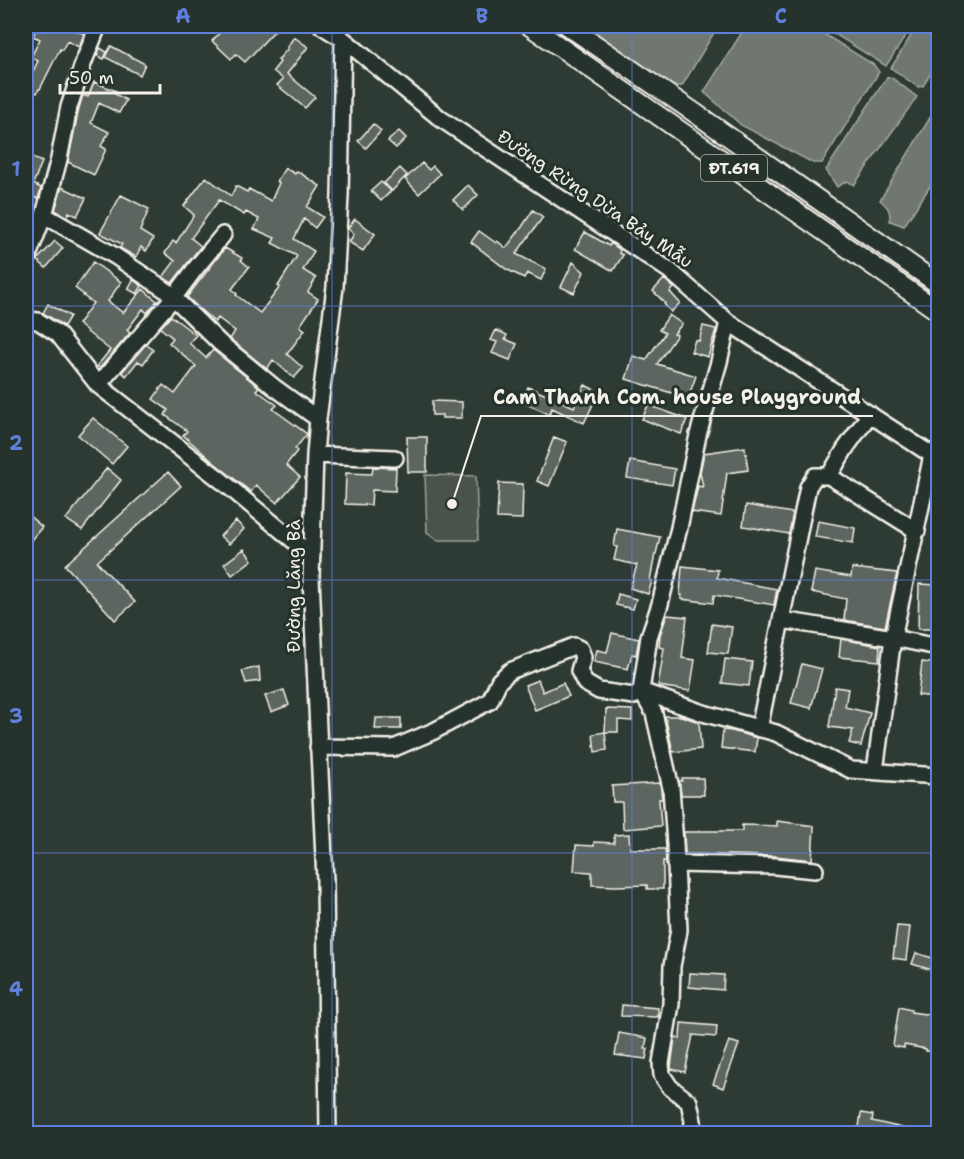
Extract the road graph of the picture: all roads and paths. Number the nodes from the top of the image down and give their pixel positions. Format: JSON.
{"nodes":[{"id":1,"x":98,"y":26,"type":"edge"},
{"id":2,"x":322,"y":26,"type":"edge"},
{"id":3,"x":530,"y":26,"type":"edge"},
{"id":4,"x":568,"y":26,"type":"edge"},
{"id":5,"x":343,"y":39,"type":"junction"},
{"id":6,"x":44,"y":215,"type":"junction"},
{"id":7,"x":223,"y":235,"type":"dead end"},
{"id":8,"x":26,"y":261,"type":"edge"},
{"id":9,"x":939,"y":284,"type":"edge"},
{"id":10,"x":174,"y":297,"type":"junction"},
{"id":11,"x":937,"y":308,"type":"edge"},
{"id":12,"x":26,"y":320,"type":"edge"},
{"id":13,"x":728,"y":322,"type":"junction"},
{"id":14,"x":98,"y":385,"type":"junction"},
{"id":15,"x":870,"y":414,"type":"junction"},
{"id":16,"x":318,"y":419,"type":"junction"},
{"id":17,"x":315,"y":455,"type":"junction"},
{"id":18,"x":935,"y":457,"type":"edge"},
{"id":19,"x":395,"y":458,"type":"dead end"},
{"id":20,"x":829,"y":476,"type":"junction"},
{"id":21,"x":917,"y":531,"type":"junction"},
{"id":22,"x":312,"y":556,"type":"junction"},
{"id":23,"x":782,"y":620,"type":"junction"},
{"id":24,"x":893,"y":638,"type":"junction"},
{"id":25,"x":939,"y":647,"type":"edge"},
{"id":26,"x":641,"y":691,"type":"junction"},
{"id":27,"x":759,"y":729,"type":"junction"},
{"id":28,"x":318,"y":747,"type":"junction"},
{"id":29,"x":875,"y":771,"type":"junction"},
{"id":30,"x":939,"y":776,"type":"edge"},
{"id":31,"x":675,"y":864,"type":"junction"},
{"id":32,"x":815,"y":870,"type":"dead end"},
{"id":33,"x":328,"y":1134,"type":"edge"},
{"id":34,"x":692,"y":1134,"type":"edge"}],
"edges":[{"from":1,"to":6,"type":"street"},
{"from":2,"to":5,"type":"street","name":"Đường Rừng Dừa Bảy Mẫu"},
{"from":3,"to":11,"type":"main road","number":"ĐT.619"},
{"from":4,"to":9,"type":"main road","number":"ĐT.619"},
{"from":5,"to":13,"type":"street","name":"Đường Rừng Dừa Bảy Mẫu"},
{"from":5,"to":16,"type":"street","name":"Đường Lăng Bà"},
{"from":6,"to":8,"type":"street"},
{"from":6,"to":10,"type":"street"},
{"from":7,"to":10,"type":"street"},
{"from":10,"to":14,"type":"street"},
{"from":10,"to":16,"type":"street"},
{"from":12,"to":14,"type":"street"},
{"from":13,"to":15,"type":"street","name":"Đường Rừng Dừa Bảy Mẫu"},
{"from":13,"to":26,"type":"street"},
{"from":14,"to":22,"type":"street"},
{"from":15,"to":18,"type":"street","name":"Đường Rừng Dừa Bảy Mẫu"},
{"from":15,"to":20,"type":"street"},
{"from":16,"to":17,"type":"street","name":"Đường Lăng Bà"},
{"from":17,"to":19,"type":"street"},
{"from":17,"to":22,"type":"street","name":"Đường Lăng Bà"},
{"from":18,"to":21,"type":"street"},
{"from":20,"to":21,"type":"street"},
{"from":20,"to":23,"type":"street"},
{"from":21,"to":24,"type":"street"},
{"from":22,"to":28,"type":"street","name":"Đường Lăng Bà"},
{"from":23,"to":24,"type":"street"},
{"from":23,"to":27,"type":"street"},
{"from":24,"to":25,"type":"street"},
{"from":24,"to":29,"type":"street"},
{"from":26,"to":27,"type":"street"},
{"from":26,"to":28,"type":"street"},
{"from":26,"to":31,"type":"street"},
{"from":27,"to":29,"type":"street"},
{"from":28,"to":33,"type":"street","name":"Đường Lăng Bà"},
{"from":29,"to":30,"type":"street"},
{"from":31,"to":32,"type":"street"},
{"from":31,"to":34,"type":"street"}]}
